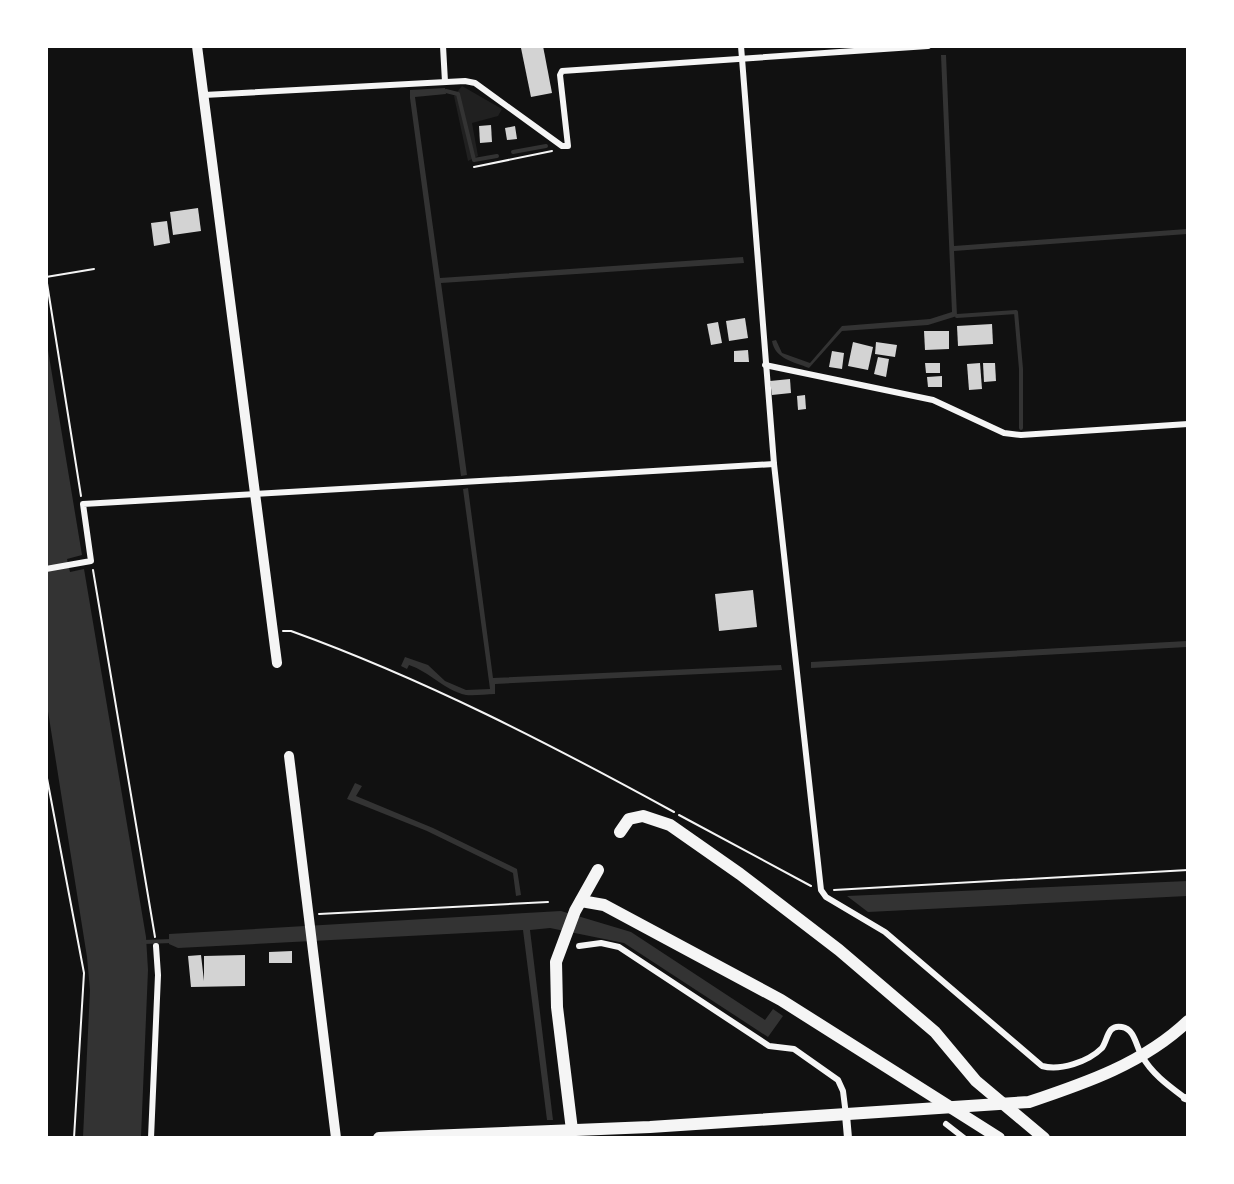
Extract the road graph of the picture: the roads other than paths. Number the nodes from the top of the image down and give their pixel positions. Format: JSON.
{"nodes":[{"id":1,"x":197,"y":46,"type":"edge"},
{"id":2,"x":443,"y":46,"type":"edge"},
{"id":3,"x":741,"y":46,"type":"edge"},
{"id":4,"x":928,"y":46,"type":"edge"},
{"id":5,"x":741,"y":59,"type":"junction"},
{"id":6,"x":445,"y":82,"type":"junction"},
{"id":7,"x":204,"y":95,"type":"junction"},
{"id":8,"x":765,"y":365,"type":"junction"},
{"id":9,"x":1188,"y":424,"type":"edge"},
{"id":10,"x":774,"y":464,"type":"junction"},
{"id":11,"x":255,"y":494,"type":"junction"},
{"id":12,"x":46,"y":569,"type":"edge"},
{"id":13,"x":277,"y":663,"type":"dead end"},
{"id":14,"x":289,"y":756,"type":"dead end"},
{"id":15,"x":620,"y":832,"type":"dead end"},
{"id":16,"x":598,"y":870,"type":"dead end"},
{"id":17,"x":581,"y":901,"type":"junction"},
{"id":18,"x":156,"y":946,"type":"dead end"},
{"id":19,"x":579,"y":946,"type":"dead end"},
{"id":20,"x":1188,"y":1021,"type":"edge"},
{"id":21,"x":1142,"y":1056,"type":"junction"},
{"id":22,"x":1186,"y":1098,"type":"edge"},
{"id":23,"x":846,"y":1115,"type":"junction"},
{"id":24,"x":946,"y":1124,"type":"dead end"},
{"id":25,"x":572,"y":1130,"type":"junction"},
{"id":26,"x":151,"y":1137,"type":"edge"},
{"id":27,"x":336,"y":1137,"type":"edge"},
{"id":28,"x":379,"y":1137,"type":"edge"},
{"id":29,"x":848,"y":1137,"type":"edge"},
{"id":30,"x":964,"y":1137,"type":"edge"},
{"id":31,"x":999,"y":1137,"type":"edge"},
{"id":32,"x":1044,"y":1137,"type":"edge"}],
"edges":[{"from":1,"to":7,"type":"main road"},
{"from":2,"to":6,"type":"street"},
{"from":3,"to":5,"type":"street"},
{"from":4,"to":5,"type":"street"},
{"from":5,"to":6,"type":"street"},
{"from":5,"to":8,"type":"street"},
{"from":6,"to":7,"type":"street"},
{"from":7,"to":11,"type":"main road"},
{"from":8,"to":9,"type":"street"},
{"from":8,"to":10,"type":"street"},
{"from":10,"to":11,"type":"street"},
{"from":10,"to":21,"type":"street"},
{"from":11,"to":12,"type":"street"},
{"from":11,"to":13,"type":"main road"},
{"from":14,"to":27,"type":"main road"},
{"from":15,"to":32,"type":"highway"},
{"from":16,"to":17,"type":"highway"},
{"from":17,"to":25,"type":"highway"},
{"from":17,"to":31,"type":"highway"},
{"from":18,"to":26,"type":"street"},
{"from":19,"to":23,"type":"street"},
{"from":20,"to":21,"type":"highway"},
{"from":21,"to":22,"type":"street"},
{"from":21,"to":23,"type":"highway"},
{"from":23,"to":25,"type":"highway"},
{"from":23,"to":29,"type":"street"},
{"from":24,"to":30,"type":"street"},
{"from":25,"to":28,"type":"highway"}]}
